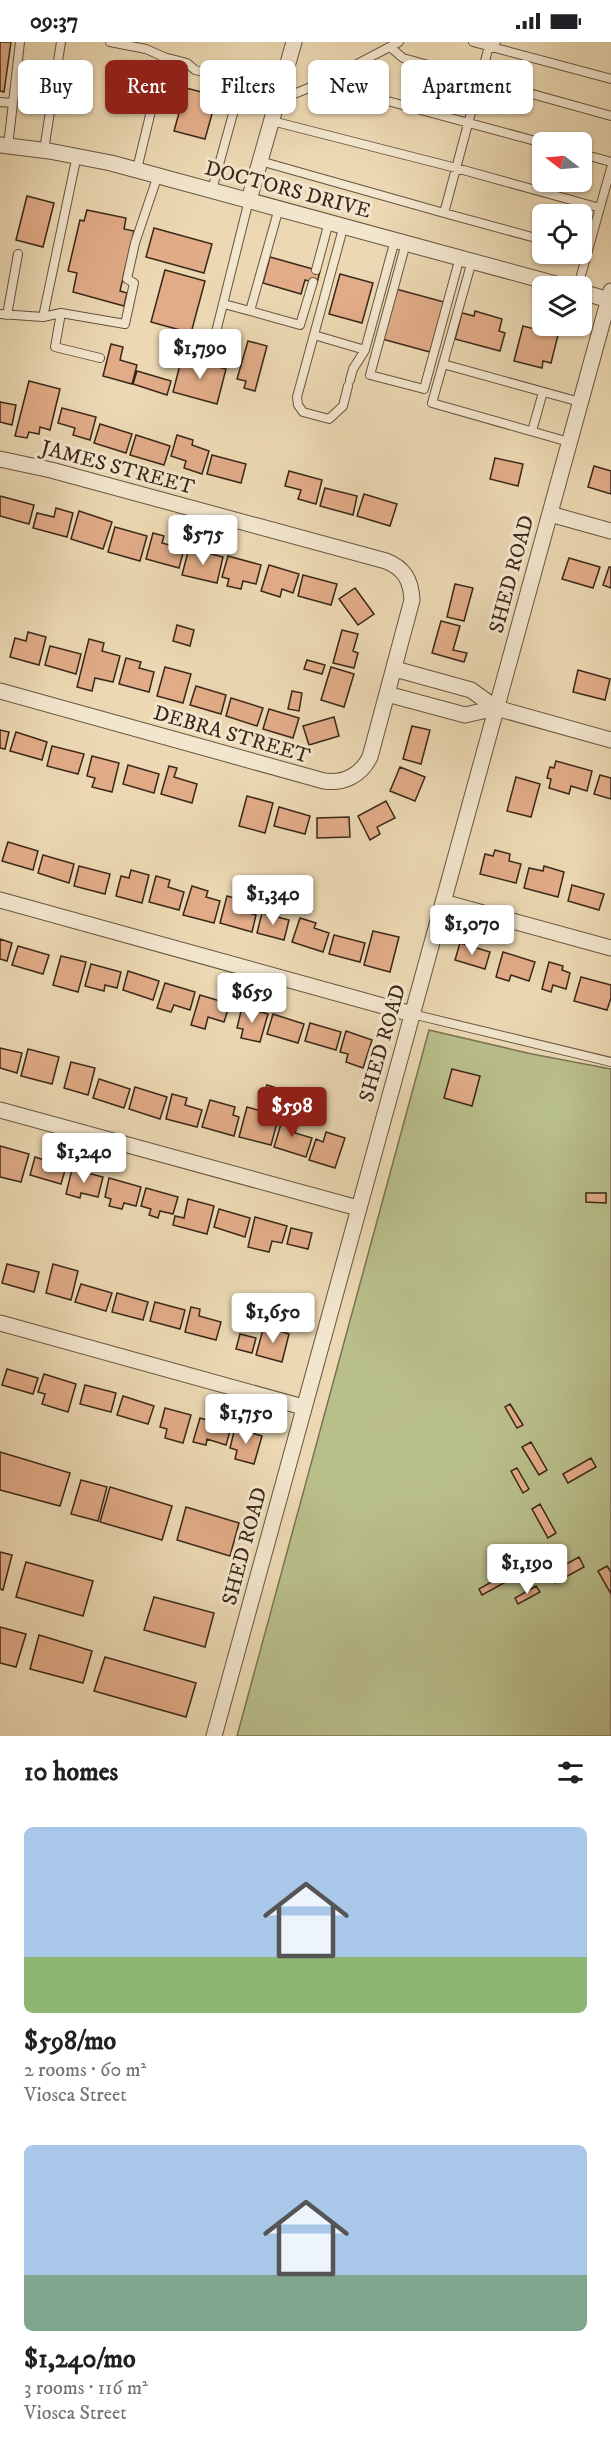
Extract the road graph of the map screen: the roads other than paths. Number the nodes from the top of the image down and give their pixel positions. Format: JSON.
{"nodes":[{"id":1,"x":20,"y":42,"type":"edge"},
{"id":2,"x":61,"y":42,"type":"edge"},
{"id":3,"x":110,"y":42,"type":"edge"},
{"id":4,"x":294,"y":42,"type":"edge"},
{"id":5,"x":473,"y":42,"type":"edge"},
{"id":6,"x":396,"y":43,"type":"edge"},
{"id":7,"x":493,"y":44,"type":"edge"},
{"id":8,"x":164,"y":57,"type":"junction"},
{"id":9,"x":289,"y":60,"type":"edge"},
{"id":10,"x":364,"y":60,"type":"edge"},
{"id":11,"x":410,"y":60,"type":"edge"},
{"id":12,"x":487,"y":60,"type":"edge"},
{"id":13,"x":200,"y":71,"type":"edge"},
{"id":14,"x":611,"y":79,"type":"edge"},
{"id":15,"x":533,"y":95,"type":"edge"},
{"id":16,"x":0,"y":102,"type":"edge"},
{"id":17,"x":389,"y":102,"type":"edge"},
{"id":18,"x":13,"y":103,"type":"junction"},
{"id":19,"x":233,"y":114,"type":"edge"},
{"id":20,"x":274,"y":114,"type":"edge"},
{"id":21,"x":471,"y":114,"type":"edge"},
{"id":22,"x":611,"y":116,"type":"edge"},
{"id":23,"x":272,"y":121,"type":"junction"},
{"id":24,"x":468,"y":123,"type":"junction"},
{"id":25,"x":532,"y":140,"type":"edge"},
{"id":26,"x":2,"y":147,"type":"edge"},
{"id":27,"x":44,"y":150,"type":"junction"},
{"id":28,"x":77,"y":155,"type":"junction"},
{"id":29,"x":592,"y":157,"type":"edge"},
{"id":30,"x":260,"y":161,"type":"junction"},
{"id":31,"x":611,"y":162,"type":"edge"},
{"id":32,"x":456,"y":168,"type":"junction"},
{"id":33,"x":611,"y":168,"type":"edge"},
{"id":34,"x":137,"y":169,"type":"junction"},
{"id":35,"x":158,"y":175,"type":"junction"},
{"id":36,"x":212,"y":190,"type":"junction"},
{"id":37,"x":249,"y":200,"type":"junction"},
{"id":38,"x":279,"y":208,"type":"junction"},
{"id":39,"x":600,"y":208,"type":"junction"},
{"id":40,"x":444,"y":213,"type":"junction"},
{"id":41,"x":337,"y":224,"type":"junction"},
{"id":42,"x":592,"y":231,"type":"edge"},
{"id":43,"x":532,"y":237,"type":"edge"},
{"id":44,"x":401,"y":241,"type":"junction"},
{"id":45,"x":18,"y":254,"type":"dead end"},
{"id":46,"x":466,"y":259,"type":"junction"},
{"id":47,"x":316,"y":270,"type":"dead end"},
{"id":48,"x":532,"y":277,"type":"edge"},
{"id":49,"x":313,"y":282,"type":"dead end"},
{"id":50,"x":592,"y":293,"type":"edge"},
{"id":51,"x":610,"y":296,"type":"edge"},
{"id":52,"x":224,"y":304,"type":"junction"},
{"id":53,"x":250,"y":311,"type":"junction"},
{"id":54,"x":61,"y":313,"type":"junction"},
{"id":55,"x":4,"y":314,"type":"edge"},
{"id":56,"x":43,"y":317,"type":"junction"},
{"id":57,"x":300,"y":325,"type":"junction"},
{"id":58,"x":314,"y":332,"type":"junction"},
{"id":59,"x":604,"y":344,"type":"edge"},
{"id":60,"x":212,"y":348,"type":"dead end"},
{"id":61,"x":365,"y":350,"type":"junction"},
{"id":62,"x":100,"y":358,"type":"dead end"},
{"id":63,"x":443,"y":364,"type":"junction"},
{"id":64,"x":543,"y":392,"type":"junction"},
{"id":65,"x":580,"y":402,"type":"junction"},
{"id":66,"x":532,"y":431,"type":"junction"},
{"id":67,"x":569,"y":442,"type":"junction"},
{"id":68,"x":0,"y":459,"type":"edge"},
{"id":69,"x":550,"y":514,"type":"junction"},
{"id":70,"x":611,"y":531,"type":"edge"},
{"id":71,"x":391,"y":682,"type":"junction"},
{"id":72,"x":0,"y":691,"type":"edge"},
{"id":73,"x":496,"y":708,"type":"junction"},
{"id":74,"x":611,"y":740,"type":"edge"},
{"id":75,"x":0,"y":900,"type":"edge"},
{"id":76,"x":443,"y":902,"type":"junction"},
{"id":77,"x":611,"y":948,"type":"edge"},
{"id":78,"x":412,"y":1014,"type":"junction"},
{"id":79,"x":611,"y":1062,"type":"edge"},
{"id":80,"x":0,"y":1110,"type":"edge"},
{"id":81,"x":358,"y":1208,"type":"junction"},
{"id":82,"x":0,"y":1323,"type":"edge"},
{"id":83,"x":303,"y":1407,"type":"junction"},
{"id":84,"x":214,"y":1736,"type":"edge"}],
"edges":[{"from":1,"to":18,"type":"lane"},
{"from":2,"to":27,"type":"lane"},
{"from":3,"to":8,"type":"lane"},
{"from":4,"to":9,"type":"street"},
{"from":5,"to":7,"type":"lane"},
{"from":6,"to":10,"type":"lane"},
{"from":6,"to":11,"type":"lane"},
{"from":7,"to":12,"type":"lane"},
{"from":7,"to":14,"type":"lane"},
{"from":8,"to":13,"type":"lane"},
{"from":8,"to":34,"type":"lane"},
{"from":15,"to":22,"type":"lane"},
{"from":16,"to":18,"type":"lane"},
{"from":17,"to":24,"type":"lane"},
{"from":18,"to":26,"type":"lane"},
{"from":19,"to":36,"type":"lane"},
{"from":20,"to":23,"type":"street"},
{"from":21,"to":24,"type":"lane"},
{"from":23,"to":30,"type":"street"},
{"from":23,"to":32,"type":"lane"},
{"from":24,"to":25,"type":"lane"},
{"from":24,"to":32,"type":"lane"},
{"from":26,"to":27,"type":"street","name":"DOCTORS DRIVE"},
{"from":27,"to":28,"type":"street","name":"DOCTORS DRIVE"},
{"from":28,"to":34,"type":"street","name":"DOCTORS DRIVE"},
{"from":28,"to":56,"type":"lane"},
{"from":29,"to":31,"type":"lane"},
{"from":30,"to":37,"type":"street"},
{"from":30,"to":40,"type":"lane"},
{"from":32,"to":39,"type":"lane"},
{"from":32,"to":40,"type":"lane"},
{"from":33,"to":39,"type":"lane"},
{"from":34,"to":35,"type":"street","name":"DOCTORS DRIVE"},
{"from":35,"to":36,"type":"street","name":"DOCTORS DRIVE"},
{"from":35,"to":54,"type":"lane"},
{"from":36,"to":37,"type":"street","name":"DOCTORS DRIVE"},
{"from":37,"to":38,"type":"street","name":"DOCTORS DRIVE"},
{"from":37,"to":52,"type":"lane"},
{"from":38,"to":41,"type":"street","name":"DOCTORS DRIVE"},
{"from":38,"to":53,"type":"lane"},
{"from":39,"to":42,"type":"lane"},
{"from":40,"to":43,"type":"lane"},
{"from":41,"to":44,"type":"street","name":"DOCTORS DRIVE"},
{"from":41,"to":47,"type":"lane"},
{"from":41,"to":58,"type":"lane"},
{"from":44,"to":46,"type":"street","name":"DOCTORS DRIVE"},
{"from":44,"to":46,"type":"lane"},
{"from":44,"to":61,"type":"lane"},
{"from":45,"to":55,"type":"lane"},
{"from":46,"to":48,"type":"street","name":"DOCTORS DRIVE"},
{"from":46,"to":63,"type":"lane"},
{"from":49,"to":57,"type":"lane"},
{"from":50,"to":51,"type":"street"},
{"from":51,"to":59,"type":"street","name":"SHED ROAD"},
{"from":52,"to":53,"type":"lane"},
{"from":52,"to":60,"type":"lane"},
{"from":53,"to":57,"type":"lane"},
{"from":54,"to":56,"type":"lane"},
{"from":54,"to":62,"type":"lane"},
{"from":55,"to":56,"type":"lane"},
{"from":57,"to":58,"type":"lane"},
{"from":58,"to":61,"type":"lane"},
{"from":58,"to":61,"type":"lane"},
{"from":59,"to":65,"type":"street","name":"SHED ROAD"},
{"from":63,"to":64,"type":"lane"},
{"from":63,"to":66,"type":"lane"},
{"from":64,"to":65,"type":"lane"},
{"from":64,"to":66,"type":"lane"},
{"from":65,"to":67,"type":"street","name":"SHED ROAD"},
{"from":66,"to":67,"type":"lane"},
{"from":67,"to":69,"type":"street","name":"SHED ROAD"},
{"from":68,"to":71,"type":"street","name":"JAMES STREET"},
{"from":69,"to":70,"type":"street"},
{"from":69,"to":73,"type":"street","name":"SHED ROAD"},
{"from":71,"to":72,"type":"street","name":"DEBRA STREET"},
{"from":71,"to":73,"type":"street"},
{"from":71,"to":73,"type":"street"},
{"from":73,"to":74,"type":"street"},
{"from":73,"to":76,"type":"street","name":"SHED ROAD"},
{"from":75,"to":78,"type":"street"},
{"from":76,"to":77,"type":"street"},
{"from":76,"to":78,"type":"street","name":"SHED ROAD"},
{"from":78,"to":79,"type":"lane"},
{"from":78,"to":81,"type":"street","name":"SHED ROAD"},
{"from":80,"to":81,"type":"street"},
{"from":81,"to":83,"type":"street","name":"SHED ROAD"},
{"from":82,"to":83,"type":"street"},
{"from":83,"to":84,"type":"street","name":"SHED ROAD"}]}
